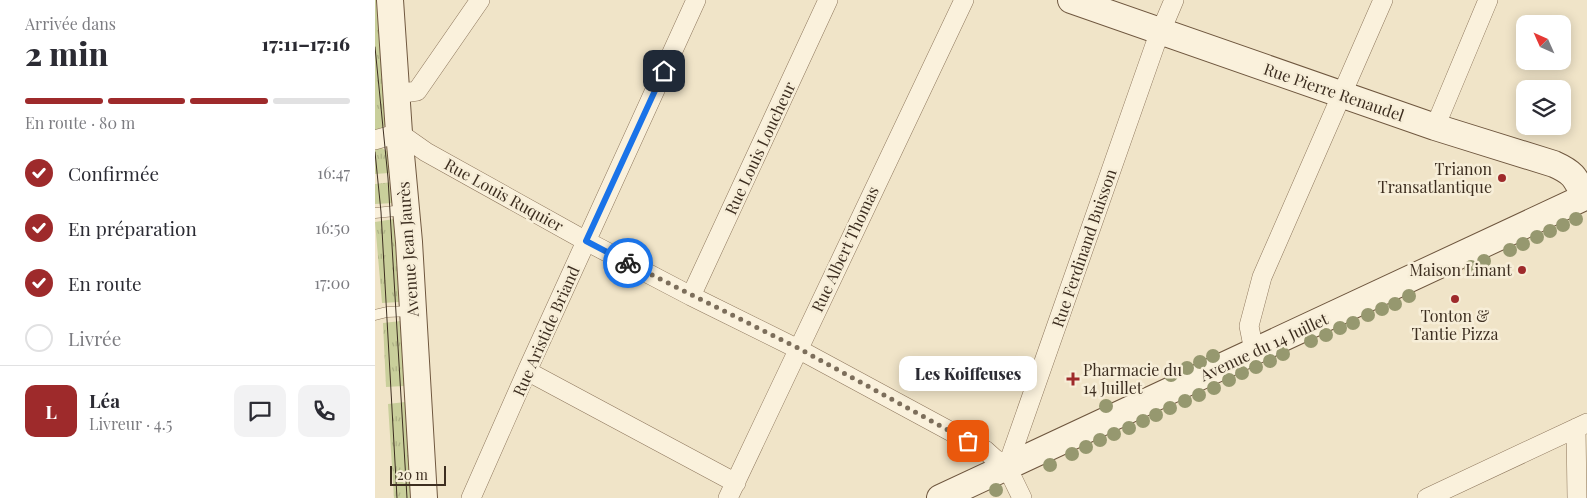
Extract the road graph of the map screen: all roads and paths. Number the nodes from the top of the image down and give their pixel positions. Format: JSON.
{"nodes":[{"id":1,"x":390,"y":0,"type":"edge"},
{"id":2,"x":480,"y":0,"type":"edge"},
{"id":3,"x":697,"y":0,"type":"edge"},
{"id":4,"x":828,"y":0,"type":"edge"},
{"id":5,"x":964,"y":0,"type":"edge"},
{"id":6,"x":1071,"y":0,"type":"edge"},
{"id":7,"x":1174,"y":0,"type":"edge"},
{"id":8,"x":1383,"y":0,"type":"edge"},
{"id":9,"x":1488,"y":0,"type":"edge"},
{"id":10,"x":1161,"y":30,"type":"junction"},
{"id":11,"x":397,"y":94,"type":"junction"},
{"id":12,"x":1342,"y":94,"type":"junction"},
{"id":13,"x":1435,"y":127,"type":"junction"},
{"id":14,"x":387,"y":136,"type":"edge"},
{"id":15,"x":1586,"y":196,"type":"edge"},
{"id":16,"x":406,"y":209,"type":"junction"},
{"id":17,"x":375,"y":213,"type":"edge"},
{"id":18,"x":586,"y":241,"type":"junction"},
{"id":19,"x":691,"y":296,"type":"junction"},
{"id":20,"x":413,"y":311,"type":"junction"},
{"id":21,"x":375,"y":315,"type":"edge"},
{"id":22,"x":798,"y":348,"type":"junction"},
{"id":23,"x":1254,"y":351,"type":"junction"},
{"id":24,"x":527,"y":371,"type":"junction"},
{"id":25,"x":1582,"y":426,"type":"edge"},
{"id":26,"x":1007,"y":467,"type":"junction"},
{"id":27,"x":732,"y":490,"type":"edge"},
{"id":28,"x":423,"y":498,"type":"edge"},
{"id":29,"x":471,"y":498,"type":"edge"},
{"id":30,"x":940,"y":498,"type":"edge"},
{"id":31,"x":1022,"y":498,"type":"edge"},
{"id":32,"x":1427,"y":498,"type":"edge"},
{"id":33,"x":1577,"y":498,"type":"edge"}],
"edges":[{"from":1,"to":11,"type":"street","name":"Avenue Jean Jaurès"},
{"from":2,"to":11,"type":"street"},
{"from":3,"to":18,"type":"street","name":"Rue Aristide Briand"},
{"from":4,"to":19,"type":"street","name":"Rue Louis Loucheur"},
{"from":5,"to":22,"type":"street","name":"Rue Albert Thomas"},
{"from":6,"to":10,"type":"street","name":"Rue Pierre Renaudel"},
{"from":7,"to":10,"type":"street","name":"Rue Ferdinand Buisson"},
{"from":8,"to":12,"type":"street"},
{"from":9,"to":13,"type":"street"},
{"from":10,"to":12,"type":"street","name":"Rue Pierre Renaudel"},
{"from":10,"to":26,"type":"street","name":"Rue Ferdinand Buisson"},
{"from":11,"to":14,"type":"street","name":"Avenue Jean Jaurès"},
{"from":12,"to":13,"type":"street","name":"Rue Pierre Renaudel"},
{"from":12,"to":23,"type":"street"},
{"from":13,"to":15,"type":"street","name":"Rue Pierre Renaudel"},
{"from":14,"to":16,"type":"street","name":"Avenue Jean Jaurès"},
{"from":14,"to":18,"type":"street","name":"Rue Louis Ruquier"},
{"from":15,"to":23,"type":"street","name":"Avenue du 14 Juillet"},
{"from":16,"to":17,"type":"lane"},
{"from":16,"to":20,"type":"street","name":"Avenue Jean Jaurès"},
{"from":18,"to":19,"type":"street","name":"Rue Louis Ruquier"},
{"from":18,"to":24,"type":"street","name":"Rue Aristide Briand"},
{"from":19,"to":22,"type":"street","name":"Rue Louis Ruquier"},
{"from":20,"to":21,"type":"lane"},
{"from":20,"to":28,"type":"street","name":"Avenue Jean Jaurès"},
{"from":22,"to":26,"type":"street","name":"Rue Louis Ruquier"},
{"from":22,"to":27,"type":"street","name":"Rue Albert Thomas"},
{"from":23,"to":26,"type":"street","name":"Avenue du 14 Juillet"},
{"from":24,"to":27,"type":"street"},
{"from":24,"to":29,"type":"street","name":"Rue Aristide Briand"},
{"from":25,"to":32,"type":"street"},
{"from":25,"to":33,"type":"street"},
{"from":26,"to":30,"type":"street","name":"Avenue du 14 Juillet"},
{"from":26,"to":31,"type":"street"}]}
